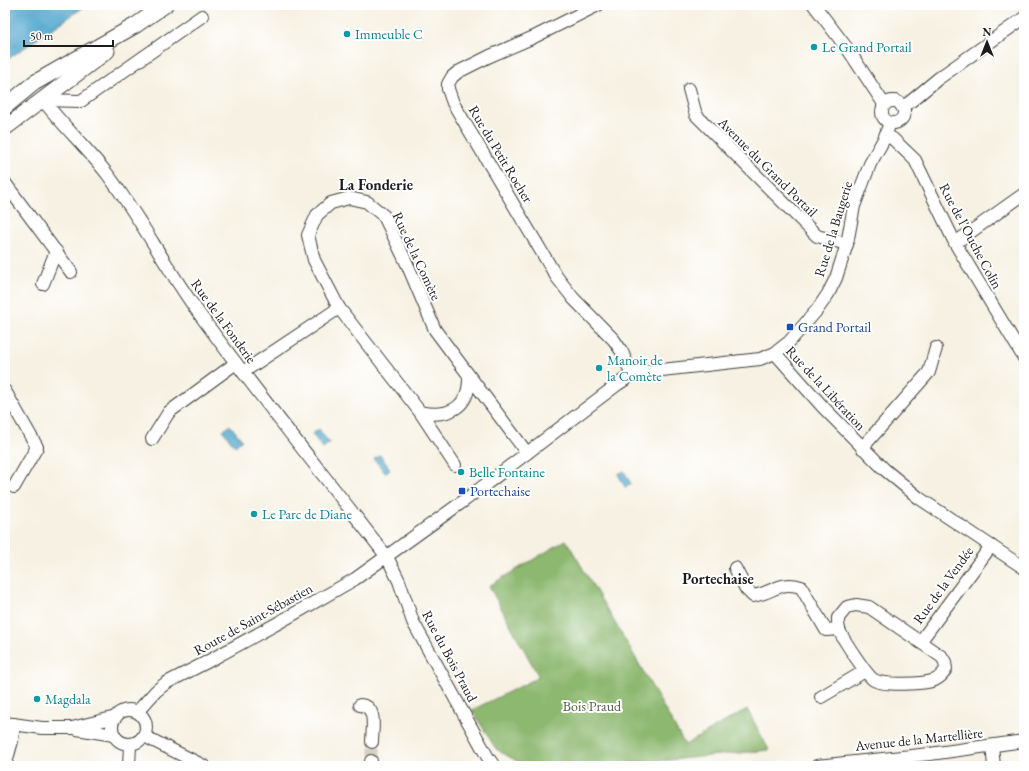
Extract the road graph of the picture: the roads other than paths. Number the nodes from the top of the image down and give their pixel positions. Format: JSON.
{"nodes":[{"id":1,"x":165,"y":5,"type":"edge"},
{"id":2,"x":598,"y":5,"type":"edge"},
{"id":3,"x":815,"y":5,"type":"edge"},
{"id":4,"x":202,"y":16,"type":"dead end"},
{"id":5,"x":1023,"y":22,"type":"edge"},
{"id":6,"x":136,"y":25,"type":"junction"},
{"id":7,"x":689,"y":89,"type":"dead end"},
{"id":8,"x":43,"y":100,"type":"junction"},
{"id":9,"x":9,"y":104,"type":"edge"},
{"id":10,"x":885,"y":104,"type":"junction"},
{"id":11,"x":902,"y":107,"type":"junction"},
{"id":12,"x":890,"y":123,"type":"junction"},
{"id":13,"x":5,"y":128,"type":"edge"},
{"id":14,"x":886,"y":134,"type":"junction"},
{"id":15,"x":5,"y":183,"type":"edge"},
{"id":16,"x":1024,"y":194,"type":"edge"},
{"id":17,"x":955,"y":243,"type":"junction"},
{"id":18,"x":847,"y":244,"type":"junction"},
{"id":19,"x":56,"y":251,"type":"junction"},
{"id":20,"x":71,"y":272,"type":"dead end"},
{"id":21,"x":43,"y":284,"type":"dead end"},
{"id":22,"x":339,"y":308,"type":"junction"},
{"id":23,"x":936,"y":348,"type":"dead end"},
{"id":24,"x":775,"y":353,"type":"junction"},
{"id":25,"x":1024,"y":358,"type":"edge"},
{"id":26,"x":239,"y":367,"type":"junction"},
{"id":27,"x":632,"y":375,"type":"junction"},
{"id":28,"x":469,"y":376,"type":"junction"},
{"id":29,"x":5,"y":391,"type":"edge"},
{"id":30,"x":420,"y":412,"type":"junction"},
{"id":31,"x":152,"y":439,"type":"dead end"},
{"id":32,"x":862,"y":448,"type":"junction"},
{"id":33,"x":527,"y":452,"type":"junction"},
{"id":34,"x":456,"y":465,"type":"dead end"},
{"id":35,"x":14,"y":487,"type":"dead end"},
{"id":36,"x":991,"y":546,"type":"junction"},
{"id":37,"x":387,"y":557,"type":"junction"},
{"id":38,"x":735,"y":568,"type":"dead end"},
{"id":39,"x":1024,"y":568,"type":"edge"},
{"id":40,"x":839,"y":629,"type":"junction"},
{"id":41,"x":920,"y":642,"type":"junction"},
{"id":42,"x":865,"y":671,"type":"junction"},
{"id":43,"x":821,"y":697,"type":"dead end"},
{"id":44,"x":360,"y":705,"type":"dead end"},
{"id":45,"x":137,"y":712,"type":"junction"},
{"id":46,"x":116,"y":717,"type":"junction"},
{"id":47,"x":10,"y":724,"type":"edge"},
{"id":48,"x":72,"y":728,"type":"junction"},
{"id":49,"x":114,"y":735,"type":"junction"},
{"id":50,"x":144,"y":736,"type":"junction"},
{"id":51,"x":1024,"y":741,"type":"edge"},
{"id":52,"x":372,"y":742,"type":"tunnel mouth"},
{"id":53,"x":130,"y":745,"type":"junction"},
{"id":54,"x":992,"y":746,"type":"junction"},
{"id":55,"x":5,"y":766,"type":"edge"},
{"id":56,"x":128,"y":766,"type":"edge"},
{"id":57,"x":204,"y":766,"type":"edge"},
{"id":58,"x":494,"y":766,"type":"edge"},
{"id":59,"x":817,"y":766,"type":"edge"},
{"id":60,"x":994,"y":766,"type":"edge"}],
"edges":[{"from":1,"to":6,"type":"main road"},
{"from":2,"to":27,"type":"street","name":"Rue du Petit Rocher"},
{"from":3,"to":10,"type":"street"},
{"from":4,"to":8,"type":"street"},
{"from":5,"to":11,"type":"street"},
{"from":6,"to":8,"type":"main road"},
{"from":6,"to":9,"type":"main road"},
{"from":7,"to":18,"type":"street","name":"Avenue du Grand Portail"},
{"from":8,"to":9,"type":"main road"},
{"from":8,"to":13,"type":"main road"},
{"from":8,"to":26,"type":"street","name":"Rue de la Fonderie"},
{"from":10,"to":11,"type":"street"},
{"from":10,"to":12,"type":"street"},
{"from":11,"to":12,"type":"street"},
{"from":12,"to":14,"type":"street","name":"Rue de la Baugerie"},
{"from":14,"to":17,"type":"street","name":"Rue de l'Ouche Colin"},
{"from":14,"to":18,"type":"street","name":"Rue de la Baugerie"},
{"from":15,"to":19,"type":"street"},
{"from":16,"to":17,"type":"street"},
{"from":17,"to":25,"type":"street","name":"Rue de l'Ouche Colin"},
{"from":18,"to":24,"type":"street","name":"Rue de la Baugerie"},
{"from":19,"to":20,"type":"street"},
{"from":19,"to":21,"type":"street"},
{"from":22,"to":26,"type":"street"},
{"from":22,"to":28,"type":"street","name":"Rue de la Comète"},
{"from":22,"to":30,"type":"street","name":"Rue de la Comète"},
{"from":23,"to":32,"type":"street"},
{"from":24,"to":27,"type":"street","name":"Rue de la Libération"},
{"from":24,"to":32,"type":"street","name":"Rue de la Libération"},
{"from":26,"to":31,"type":"street"},
{"from":26,"to":37,"type":"street","name":"Rue de la Fonderie"},
{"from":27,"to":33,"type":"street","name":"Rue de la Libération"},
{"from":28,"to":30,"type":"street"},
{"from":28,"to":33,"type":"street","name":"Rue de la Comète"},
{"from":29,"to":35,"type":"street"},
{"from":30,"to":34,"type":"street","name":"Rue de la Comète"},
{"from":32,"to":36,"type":"street","name":"Rue de la Libération"},
{"from":33,"to":37,"type":"street","name":"Rue de la Libération"},
{"from":36,"to":39,"type":"street","name":"Rue de la Libération"},
{"from":36,"to":41,"type":"street","name":"Rue de la Vendée"},
{"from":37,"to":45,"type":"street","name":"Route de Saint-Sébastien"},
{"from":37,"to":58,"type":"street","name":"Rue du Bois Praud"},
{"from":38,"to":40,"type":"street"},
{"from":40,"to":41,"type":"street","name":"Rue de la Vendée"},
{"from":40,"to":42,"type":"street","name":"Rue de la Vendée"},
{"from":41,"to":42,"type":"street","name":"Rue de la Vendée"},
{"from":42,"to":43,"type":"street"},
{"from":44,"to":52,"type":"street"},
{"from":45,"to":46,"type":"street"},
{"from":45,"to":50,"type":"street"},
{"from":46,"to":48,"type":"street"},
{"from":46,"to":49,"type":"street"},
{"from":47,"to":48,"type":"street"},
{"from":47,"to":55,"type":"street"},
{"from":48,"to":49,"type":"street"},
{"from":49,"to":53,"type":"street"},
{"from":50,"to":53,"type":"street"},
{"from":50,"to":57,"type":"street"},
{"from":51,"to":54,"type":"street","name":"Avenue de la Martellière"},
{"from":53,"to":56,"type":"street"},
{"from":54,"to":59,"type":"street","name":"Avenue de la Martellière"},
{"from":54,"to":60,"type":"street"}]}
